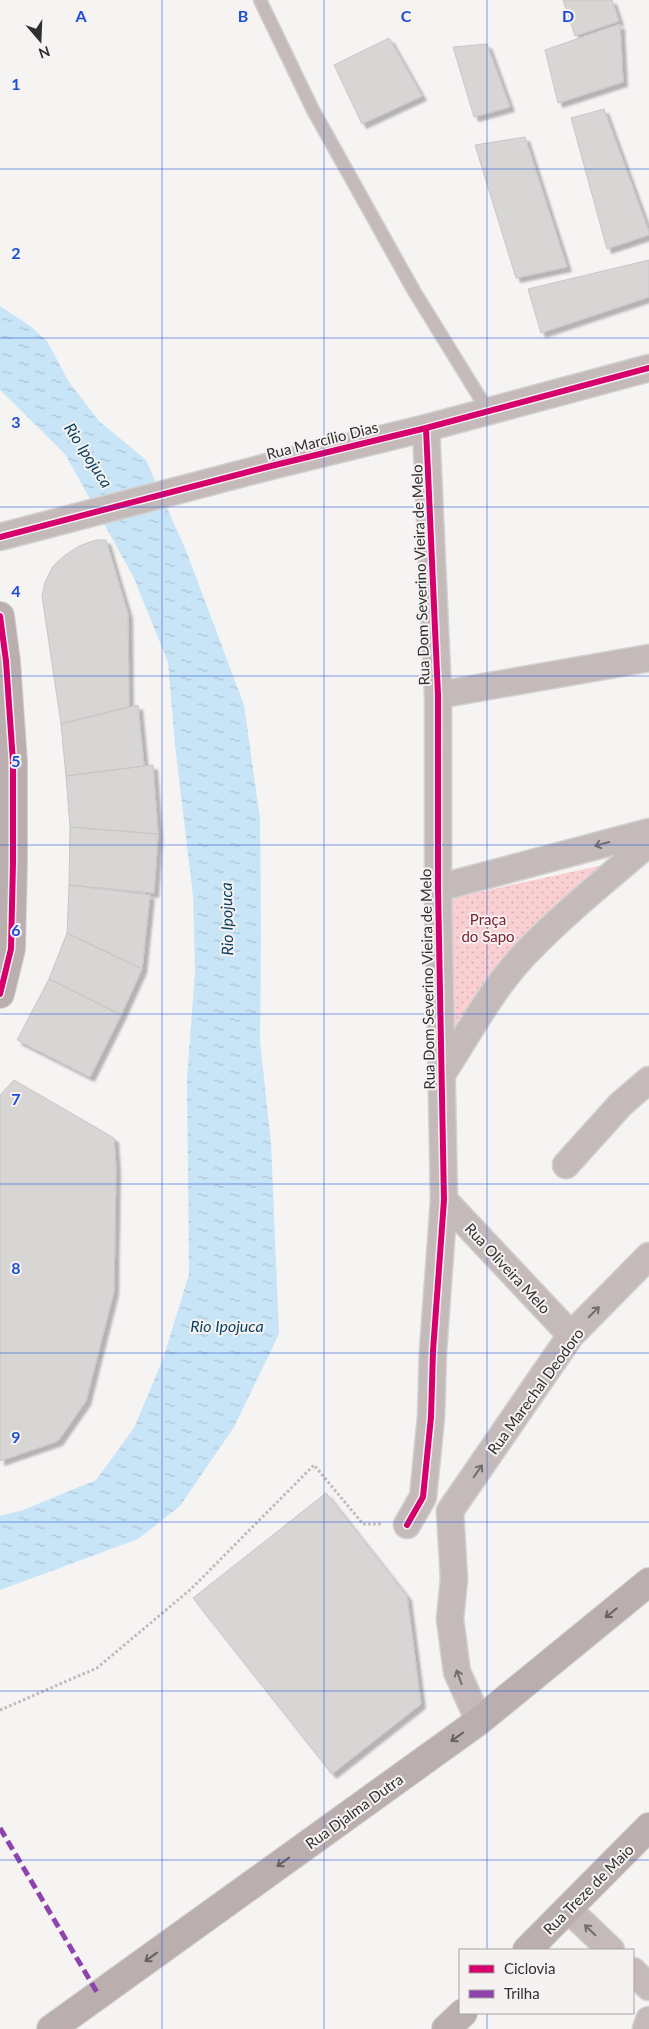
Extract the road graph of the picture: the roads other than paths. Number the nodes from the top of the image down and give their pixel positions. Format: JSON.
{"nodes":[{"id":1,"x":260,"y":0,"type":"edge"},
{"id":2,"x":649,"y":368,"type":"edge"},
{"id":3,"x":488,"y":411,"type":"junction"},
{"id":4,"x":426,"y":428,"type":"junction"},
{"id":5,"x":0,"y":537,"type":"edge"},
{"id":6,"x":0,"y":616,"type":"edge"},
{"id":7,"x":649,"y":658,"type":"edge"},
{"id":8,"x":438,"y":696,"type":"junction"},
{"id":9,"x":0,"y":822,"type":"edge"},
{"id":10,"x":649,"y":832,"type":"edge"},
{"id":11,"x":649,"y":843,"type":"edge"},
{"id":12,"x":13,"y":863,"type":"junction"},
{"id":13,"x":438,"y":888,"type":"junction"},
{"id":14,"x":6,"y":902,"type":"edge"},
{"id":15,"x":0,"y":994,"type":"edge"},
{"id":16,"x":441,"y":1076,"type":"junction"},
{"id":17,"x":649,"y":1080,"type":"edge"},
{"id":18,"x":566,"y":1165,"type":"dead end"},
{"id":19,"x":444,"y":1200,"type":"junction"},
{"id":20,"x":649,"y":1256,"type":"edge"},
{"id":21,"x":571,"y":1335,"type":"junction"},
{"id":22,"x":407,"y":1525,"type":"road end"},
{"id":23,"x":649,"y":1582,"type":"edge"},
{"id":24,"x":479,"y":1721,"type":"junction"},
{"id":25,"x":649,"y":1827,"type":"edge"},
{"id":26,"x":569,"y":1910,"type":"junction"},
{"id":27,"x":528,"y":1949,"type":"edge"},
{"id":28,"x":610,"y":1949,"type":"edge"},
{"id":29,"x":634,"y":1972,"type":"edge"},
{"id":30,"x":649,"y":1987,"type":"edge"},
{"id":31,"x":462,"y":2014,"type":"edge"},
{"id":32,"x":649,"y":2020,"type":"edge"},
{"id":33,"x":51,"y":2029,"type":"edge"},
{"id":34,"x":446,"y":2029,"type":"edge"},
{"id":35,"x":646,"y":2029,"type":"edge"}],
"edges":[{"from":1,"to":3,"type":"lane"},
{"from":2,"to":3,"type":"street","name":"Rua Marcílio Dias"},
{"from":3,"to":4,"type":"street","name":"Rua Marcílio Dias"},
{"from":4,"to":5,"type":"street","name":"Rua Marcílio Dias"},
{"from":4,"to":8,"type":"street","name":"Rua Dom Severino Vieira de Melo"},
{"from":6,"to":12,"type":"main road"},
{"from":7,"to":8,"type":"street"},
{"from":8,"to":13,"type":"street","name":"Rua Dom Severino Vieira de Melo"},
{"from":9,"to":12,"type":"main road"},
{"from":10,"to":13,"type":"street","one_way":true},
{"from":11,"to":16,"type":"street"},
{"from":12,"to":14,"type":"main road"},
{"from":13,"to":16,"type":"street","name":"Rua Dom Severino Vieira de Melo"},
{"from":14,"to":15,"type":"main road"},
{"from":16,"to":19,"type":"street","name":"Rua Dom Severino Vieira de Melo"},
{"from":17,"to":18,"type":"street"},
{"from":19,"to":21,"type":"street","name":"Rua Oliveira Melo"},
{"from":19,"to":22,"type":"street","name":"Rua Dom Severino Vieira de Melo"},
{"from":21,"to":20,"type":"street","name":"Rua Marechal Deodoro","one_way":true},
{"from":24,"to":21,"type":"street","name":"Rua Marechal Deodoro","one_way":true},
{"from":23,"to":24,"type":"main road","name":"Rua Djalma Dutra","one_way":true},
{"from":24,"to":33,"type":"main road","name":"Rua Djalma Dutra","one_way":true},
{"from":25,"to":26,"type":"main road","name":"Rua Treze de Maio"},
{"from":26,"to":27,"type":"main road","name":"Rua Treze de Maio"},
{"from":28,"to":26,"type":"street","one_way":true},
{"from":29,"to":30,"type":"street"},
{"from":31,"to":34,"type":"main road"},
{"from":32,"to":35,"type":"street"}]}
